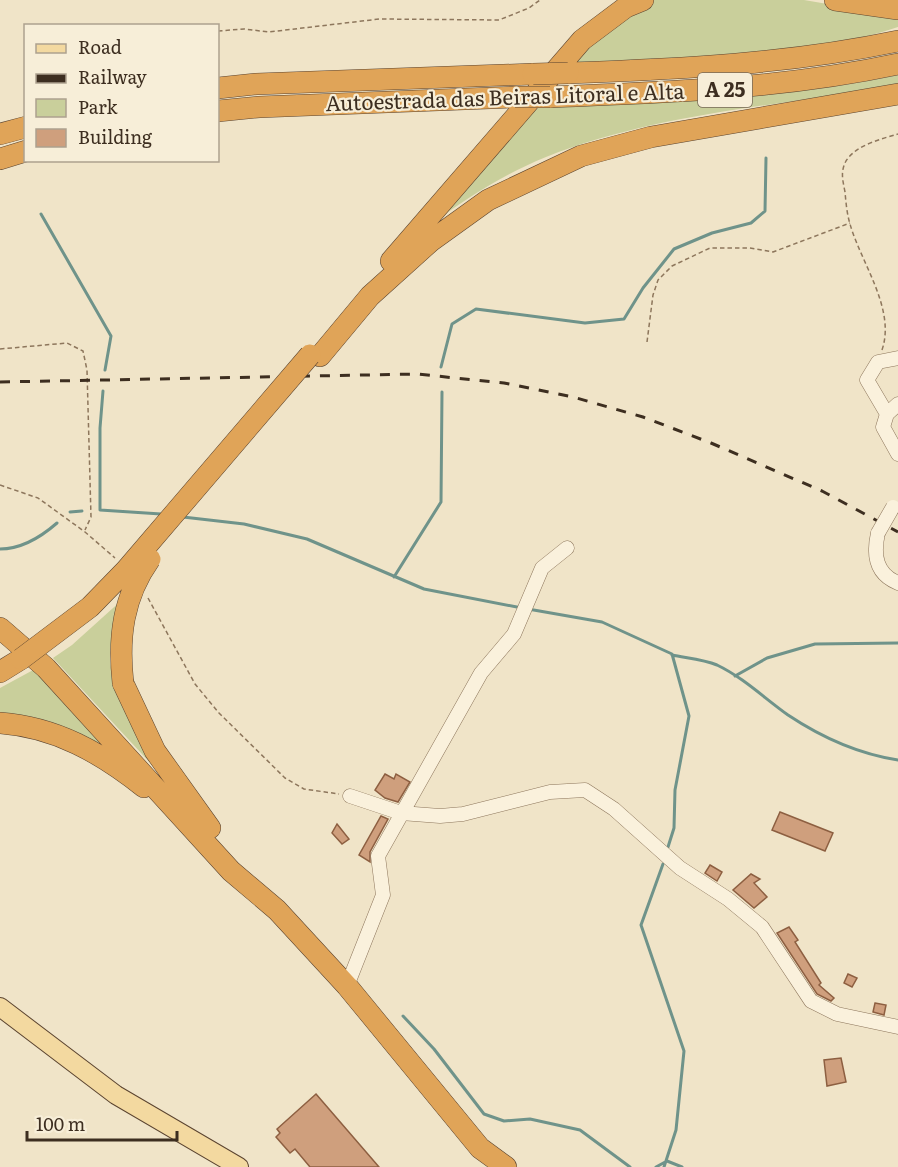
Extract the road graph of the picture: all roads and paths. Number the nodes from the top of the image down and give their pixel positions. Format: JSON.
{"nodes":[{"id":1,"x":540,"y":0,"type":"edge"},
{"id":2,"x":643,"y":0,"type":"edge"},
{"id":3,"x":835,"y":0,"type":"edge"},
{"id":4,"x":898,"y":9,"type":"edge"},
{"id":5,"x":219,"y":31,"type":"edge"},
{"id":6,"x":898,"y":41,"type":"edge"},
{"id":7,"x":898,"y":64,"type":"edge"},
{"id":8,"x":219,"y":88,"type":"edge"},
{"id":9,"x":898,"y":94,"type":"edge"},
{"id":10,"x":219,"y":111,"type":"edge"},
{"id":11,"x":24,"y":128,"type":"edge"},
{"id":12,"x":0,"y":134,"type":"edge"},
{"id":13,"x":898,"y":134,"type":"edge"},
{"id":14,"x":24,"y":152,"type":"edge"},
{"id":15,"x":0,"y":159,"type":"edge"},
{"id":16,"x":850,"y":223,"type":"junction"},
{"id":17,"x":647,"y":342,"type":"dead end"},
{"id":18,"x":0,"y":349,"type":"edge"},
{"id":19,"x":315,"y":356,"type":"junction"},
{"id":20,"x":898,"y":358,"type":"edge"},
{"id":21,"x":878,"y":362,"type":"junction"},
{"id":22,"x":898,"y":404,"type":"edge"},
{"id":23,"x":887,"y":414,"type":"junction"},
{"id":24,"x":898,"y":454,"type":"edge"},
{"id":25,"x":0,"y":485,"type":"edge"},
{"id":26,"x":896,"y":503,"type":"edge"},
{"id":27,"x":85,"y":532,"type":"junction"},
{"id":28,"x":567,"y":548,"type":"dead end"},
{"id":29,"x":117,"y":560,"type":"dead end"},
{"id":30,"x":898,"y":583,"type":"edge"},
{"id":31,"x":143,"y":590,"type":"dead end"},
{"id":32,"x":0,"y":617,"type":"edge"},
{"id":33,"x":0,"y":628,"type":"edge"},
{"id":34,"x":0,"y":672,"type":"edge"},
{"id":35,"x":0,"y":723,"type":"edge"},
{"id":36,"x":350,"y":796,"type":"joint"},
{"id":37,"x":401,"y":813,"type":"junction"},
{"id":38,"x":182,"y":818,"type":"junction"},
{"id":39,"x":210,"y":828,"type":"junction"},
{"id":40,"x":277,"y":910,"type":"junction"},
{"id":41,"x":347,"y":986,"type":"junction"},
{"id":42,"x":0,"y":1007,"type":"edge"},
{"id":43,"x":898,"y":1027,"type":"edge"},
{"id":44,"x":480,"y":1148,"type":"junction"},
{"id":45,"x":239,"y":1167,"type":"edge"},
{"id":46,"x":490,"y":1167,"type":"edge"},
{"id":47,"x":506,"y":1167,"type":"edge"}],
"edges":[{"from":1,"to":5,"type":"path"},
{"from":2,"to":19,"type":"highway"},
{"from":3,"to":4,"type":"highway"},
{"from":6,"to":8,"type":"highway","name":"Autoestrada das Beiras Litoral e Alta","number":"A 25","bridge":true},
{"from":7,"to":10,"type":"highway","name":"Autoestrada das Beiras Litoral e Alta","number":"A 25","bridge":true},
{"from":9,"to":19,"type":"highway"},
{"from":11,"to":12,"type":"highway"},
{"from":13,"to":16,"type":"path"},
{"from":14,"to":15,"type":"highway"},
{"from":16,"to":17,"type":"path"},
{"from":16,"to":21,"type":"path"},
{"from":18,"to":27,"type":"path"},
{"from":19,"to":34,"type":"highway","bridge":true},
{"from":19,"to":39,"type":"highway","bridge":true},
{"from":20,"to":21,"type":"street"},
{"from":21,"to":23,"type":"street"},
{"from":22,"to":23,"type":"street"},
{"from":23,"to":24,"type":"street"},
{"from":25,"to":27,"type":"path"},
{"from":26,"to":30,"type":"street","bridge":true},
{"from":27,"to":29,"type":"path"},
{"from":28,"to":37,"type":"street"},
{"from":31,"to":36,"type":"path"},
{"from":32,"to":39,"type":"highway"},
{"from":33,"to":38,"type":"highway"},
{"from":35,"to":38,"type":"highway"},
{"from":36,"to":37,"type":"street"},
{"from":37,"to":41,"type":"street"},
{"from":37,"to":43,"type":"street"},
{"from":38,"to":40,"type":"highway"},
{"from":39,"to":40,"type":"highway"},
{"from":40,"to":41,"type":"highway"},
{"from":41,"to":44,"type":"highway"},
{"from":42,"to":45,"type":"main road"},
{"from":44,"to":46,"type":"highway"},
{"from":44,"to":47,"type":"highway"}]}
